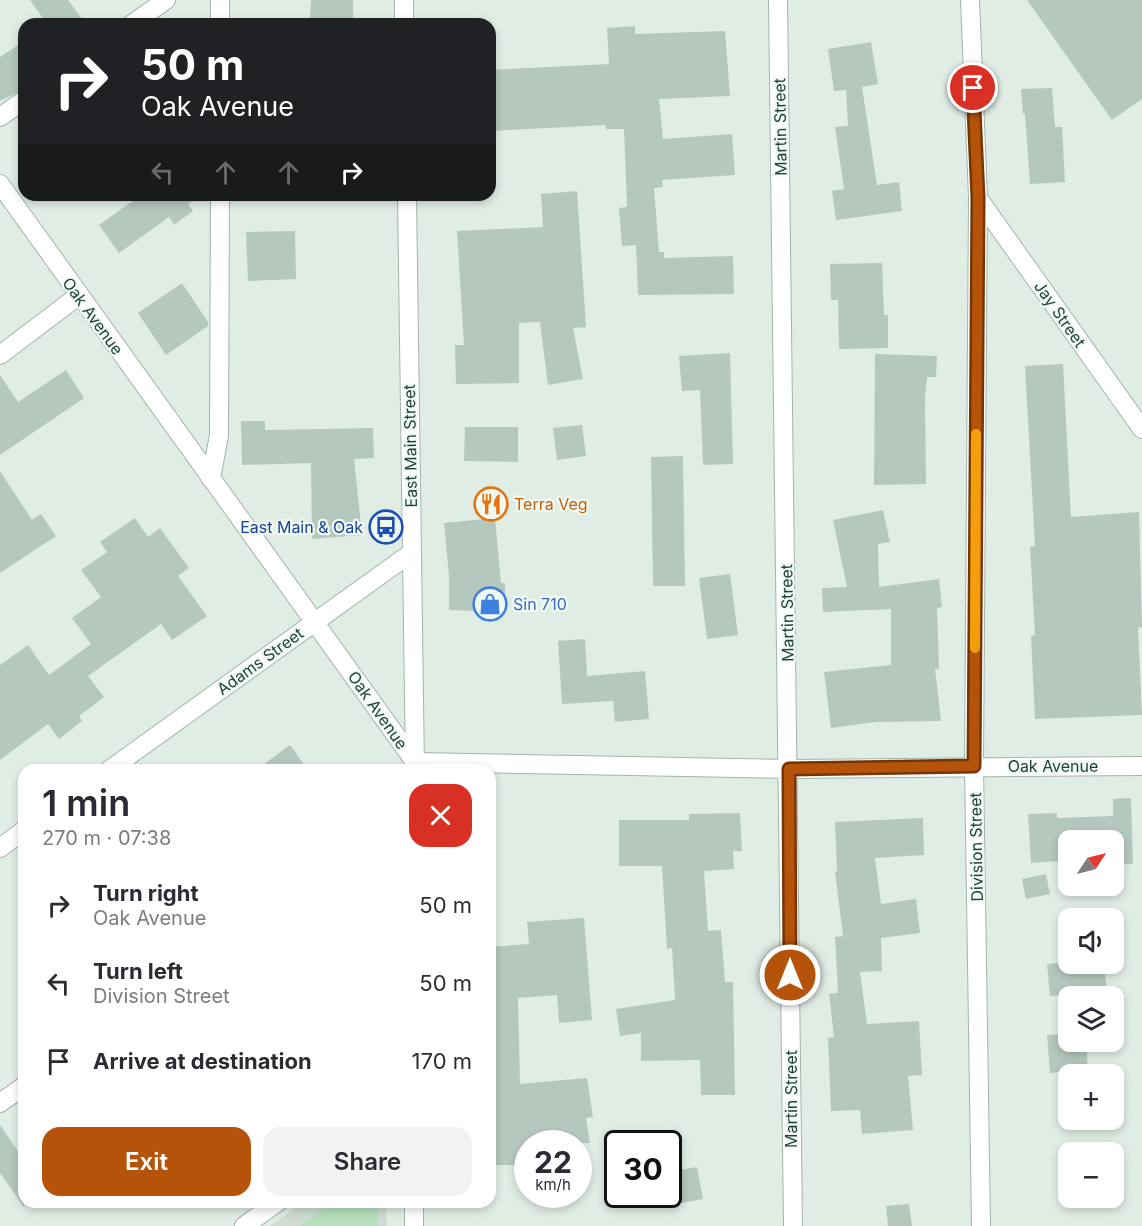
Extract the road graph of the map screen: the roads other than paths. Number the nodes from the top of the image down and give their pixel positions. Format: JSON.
{"nodes":[{"id":1,"x":166,"y":0,"type":"edge"},
{"id":2,"x":220,"y":0,"type":"edge"},
{"id":3,"x":404,"y":0,"type":"edge"},
{"id":4,"x":778,"y":0,"type":"edge"},
{"id":5,"x":970,"y":0,"type":"edge"},
{"id":6,"x":140,"y":18,"type":"edge"},
{"id":7,"x":220,"y":18,"type":"edge"},
{"id":8,"x":404,"y":18,"type":"edge"},
{"id":9,"x":18,"y":104,"type":"edge"},
{"id":10,"x":0,"y":117,"type":"edge"},
{"id":11,"x":0,"y":184,"type":"edge"},
{"id":12,"x":978,"y":198,"type":"junction"},
{"id":13,"x":220,"y":201,"type":"edge"},
{"id":14,"x":407,"y":201,"type":"edge"},
{"id":15,"x":78,"y":296,"type":"junction"},
{"id":16,"x":0,"y":355,"type":"edge"},
{"id":17,"x":1142,"y":429,"type":"edge"},
{"id":18,"x":211,"y":478,"type":"junction"},
{"id":19,"x":411,"y":553,"type":"junction"},
{"id":20,"x":315,"y":622,"type":"junction"},
{"id":21,"x":117,"y":764,"type":"edge"},
{"id":22,"x":414,"y":764,"type":"edge"},
{"id":23,"x":415,"y":764,"type":"edge"},
{"id":24,"x":974,"y":766,"type":"junction"},
{"id":25,"x":1142,"y":766,"type":"edge"},
{"id":26,"x":496,"y":767,"type":"edge"},
{"id":27,"x":789,"y":769,"type":"junction"},
{"id":28,"x":18,"y":834,"type":"edge"},
{"id":29,"x":0,"y":848,"type":"edge"},
{"id":30,"x":18,"y":1090,"type":"edge"},
{"id":31,"x":0,"y":1103,"type":"edge"},
{"id":32,"x":270,"y":1208,"type":"edge"},
{"id":33,"x":414,"y":1208,"type":"edge"},
{"id":34,"x":244,"y":1226,"type":"edge"},
{"id":35,"x":414,"y":1226,"type":"edge"},
{"id":36,"x":792,"y":1226,"type":"edge"},
{"id":37,"x":981,"y":1226,"type":"edge"}],
"edges":[{"from":1,"to":6,"type":"street"},
{"from":2,"to":7,"type":"street"},
{"from":3,"to":8,"type":"street"},
{"from":4,"to":27,"type":"street","name":"Martin Street"},
{"from":5,"to":12,"type":"street","name":"Division Street"},
{"from":9,"to":10,"type":"street"},
{"from":11,"to":15,"type":"street","name":"Oak Avenue"},
{"from":12,"to":17,"type":"street","name":"Jay Street"},
{"from":12,"to":24,"type":"street","name":"Division Street"},
{"from":13,"to":18,"type":"street"},
{"from":14,"to":19,"type":"street","name":"East Main Street"},
{"from":15,"to":16,"type":"street"},
{"from":15,"to":18,"type":"street","name":"Oak Avenue"},
{"from":18,"to":20,"type":"street","name":"Oak Avenue"},
{"from":19,"to":20,"type":"street","name":"Adams Street"},
{"from":19,"to":23,"type":"street","name":"East Main Street"},
{"from":20,"to":21,"type":"street","name":"Adams Street"},
{"from":20,"to":22,"type":"street","name":"Oak Avenue"},
{"from":24,"to":25,"type":"street","name":"Oak Avenue"},
{"from":24,"to":27,"type":"street","name":"Oak Avenue"},
{"from":24,"to":37,"type":"street","name":"Division Street"},
{"from":26,"to":27,"type":"street","name":"Oak Avenue"},
{"from":27,"to":36,"type":"street","name":"Martin Street"},
{"from":28,"to":29,"type":"street"},
{"from":30,"to":31,"type":"street"},
{"from":32,"to":34,"type":"street"},
{"from":33,"to":35,"type":"street"}]}
